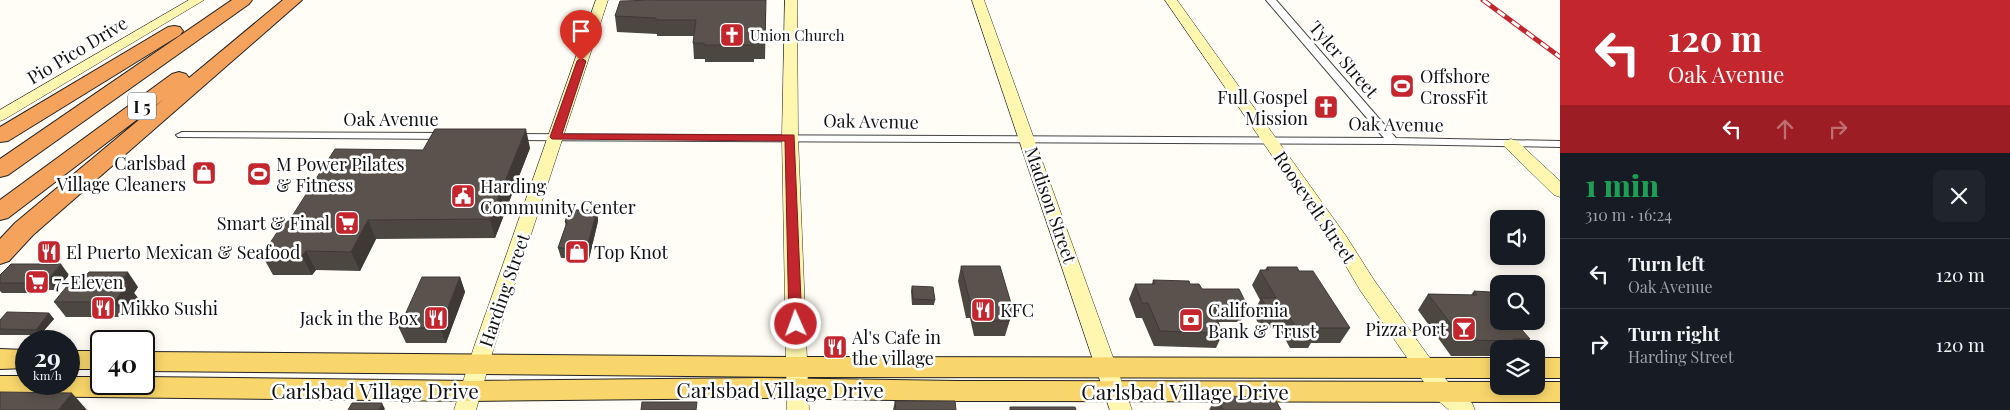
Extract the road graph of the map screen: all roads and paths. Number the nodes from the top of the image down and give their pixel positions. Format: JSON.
{"nodes":[{"id":1,"x":198,"y":0,"type":"edge"},
{"id":2,"x":225,"y":0,"type":"edge"},
{"id":3,"x":244,"y":0,"type":"edge"},
{"id":4,"x":284,"y":0,"type":"edge"},
{"id":5,"x":293,"y":0,"type":"edge"},
{"id":6,"x":602,"y":0,"type":"edge"},
{"id":7,"x":791,"y":0,"type":"edge"},
{"id":8,"x":978,"y":0,"type":"edge"},
{"id":9,"x":1172,"y":0,"type":"edge"},
{"id":10,"x":1271,"y":0,"type":"edge"},
{"id":11,"x":0,"y":116,"type":"edge"},
{"id":12,"x":182,"y":135,"type":"dead end"},
{"id":13,"x":0,"y":136,"type":"edge"},
{"id":14,"x":457,"y":136,"type":"edge"},
{"id":15,"x":495,"y":136,"type":"edge"},
{"id":16,"x":556,"y":137,"type":"junction"},
{"id":17,"x":790,"y":138,"type":"junction"},
{"id":18,"x":1028,"y":139,"type":"junction"},
{"id":19,"x":1271,"y":141,"type":"junction"},
{"id":20,"x":1393,"y":141,"type":"junction"},
{"id":21,"x":1511,"y":144,"type":"junction"},
{"id":22,"x":1560,"y":144,"type":"edge"},
{"id":23,"x":0,"y":170,"type":"edge"},
{"id":24,"x":1560,"y":191,"type":"edge"},
{"id":25,"x":0,"y":212,"type":"edge"},
{"id":26,"x":0,"y":255,"type":"edge"},
{"id":27,"x":0,"y":359,"type":"edge"},
{"id":28,"x":15,"y":359,"type":"edge"},
{"id":29,"x":479,"y":364,"type":"junction"},
{"id":30,"x":1106,"y":367,"type":"junction"},
{"id":31,"x":1490,"y":368,"type":"edge"},
{"id":32,"x":1545,"y":368,"type":"edge"},
{"id":33,"x":1560,"y":368,"type":"edge"},
{"id":34,"x":1426,"y":369,"type":"junction"},
{"id":35,"x":155,"y":370,"type":"edge"},
{"id":36,"x":155,"y":374,"type":"edge"},
{"id":37,"x":90,"y":385,"type":"edge"},
{"id":38,"x":0,"y":386,"type":"edge"},
{"id":39,"x":797,"y":389,"type":"edge"},
{"id":40,"x":1560,"y":392,"type":"edge"},
{"id":41,"x":1118,"y":400,"type":"edge"},
{"id":42,"x":468,"y":401,"type":"edge"},
{"id":43,"x":1446,"y":401,"type":"edge"},
{"id":44,"x":1464,"y":410,"type":"edge"}],
"edges":[{"from":1,"to":11,"type":"street","name":"Pio Pico Drive"},
{"from":2,"to":13,"type":"highway"},
{"from":3,"to":23,"type":"highway","number":"I 5"},
{"from":4,"to":25,"type":"highway","number":"I 5"},
{"from":5,"to":26,"type":"highway"},
{"from":6,"to":16,"type":"street","name":"Harding Street"},
{"from":7,"to":17,"type":"street"},
{"from":8,"to":18,"type":"street","name":"Madison Street"},
{"from":9,"to":19,"type":"street","name":"Roosevelt Street"},
{"from":10,"to":20,"type":"street","name":"Tyler Street"},
{"from":12,"to":14,"type":"street","name":"Oak Avenue"},
{"from":15,"to":16,"type":"street","name":"Oak Avenue"},
{"from":16,"to":17,"type":"street","name":"Oak Avenue"},
{"from":16,"to":29,"type":"street","name":"Harding Street"},
{"from":17,"to":18,"type":"street","name":"Oak Avenue"},
{"from":17,"to":39,"type":"street"},
{"from":18,"to":19,"type":"street","name":"Oak Avenue"},
{"from":18,"to":30,"type":"street","name":"Madison Street"},
{"from":19,"to":20,"type":"street","name":"Oak Avenue"},
{"from":19,"to":34,"type":"street","name":"Roosevelt Street"},
{"from":20,"to":21,"type":"street","name":"Oak Avenue"},
{"from":21,"to":22,"type":"street","name":"Oak Avenue"},
{"from":21,"to":24,"type":"street"},
{"from":27,"to":28,"type":"main road"},
{"from":29,"to":36,"type":"main road","name":"Carlsbad Village Drive"},
{"from":29,"to":39,"type":"main road","name":"Carlsbad Village Drive"},
{"from":29,"to":42,"type":"street","name":"Harding Street"},
{"from":30,"to":34,"type":"main road","name":"Carlsbad Village Drive"},
{"from":30,"to":39,"type":"main road","name":"Carlsbad Village Drive"},
{"from":30,"to":41,"type":"street","name":"Madison Street"},
{"from":31,"to":34,"type":"main road","name":"Carlsbad Village Drive"},
{"from":32,"to":33,"type":"main road"},
{"from":34,"to":43,"type":"street","name":"Roosevelt Street"},
{"from":35,"to":42,"type":"main road","name":"Carlsbad Village Drive"},
{"from":37,"to":38,"type":"main road","name":"Carlsbad Village Drive"},
{"from":39,"to":41,"type":"main road","name":"Carlsbad Village Drive"},
{"from":39,"to":42,"type":"main road","name":"Carlsbad Village Drive"},
{"from":40,"to":43,"type":"main road","name":"Carlsbad Village Drive"},
{"from":41,"to":43,"type":"main road","name":"Carlsbad Village Drive"},
{"from":43,"to":44,"type":"street","name":"Roosevelt Street"}]}
